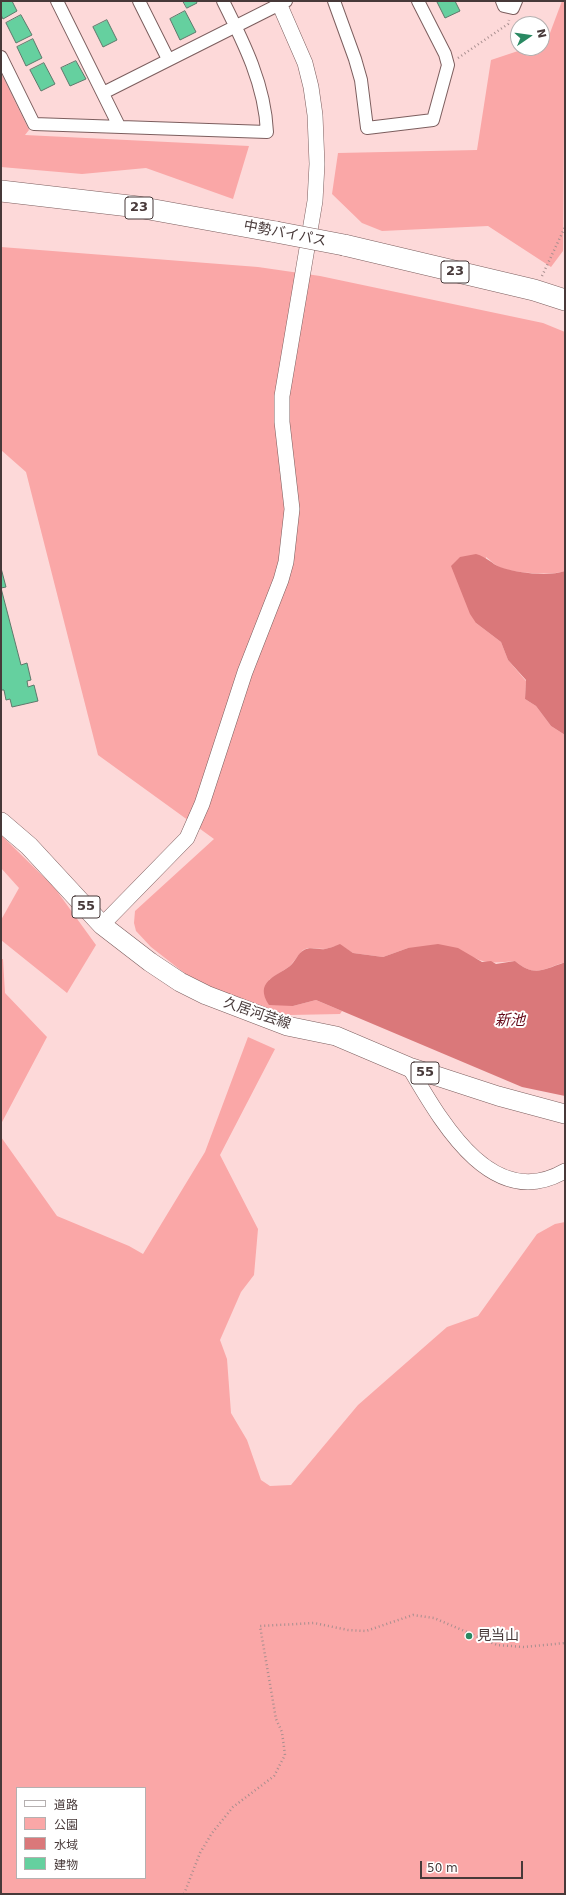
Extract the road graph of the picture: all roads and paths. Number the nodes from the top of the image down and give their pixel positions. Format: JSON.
{"nodes":[{"id":1,"x":57,"y":1,"type":"edge"},
{"id":2,"x":139,"y":1,"type":"edge"},
{"id":3,"x":223,"y":1,"type":"edge"},
{"id":4,"x":334,"y":1,"type":"edge"},
{"id":5,"x":418,"y":1,"type":"edge"},
{"id":6,"x":502,"y":1,"type":"edge"},
{"id":7,"x":281,"y":2,"type":"edge"},
{"id":8,"x":515,"y":4,"type":"edge"},
{"id":9,"x":236,"y":26,"type":"junction"},
{"id":10,"x":1,"y":58,"type":"edge"},
{"id":11,"x":168,"y":59,"type":"junction"},
{"id":12,"x":447,"y":62,"type":"junction"},
{"id":13,"x":103,"y":93,"type":"junction"},
{"id":14,"x":119,"y":126,"type":"junction"},
{"id":15,"x":1,"y":191,"type":"edge"},
{"id":16,"x":565,"y":227,"type":"edge"},
{"id":17,"x":534,"y":290,"type":"junction"},
{"id":18,"x":565,"y":300,"type":"edge"},
{"id":19,"x":1,"y":822,"type":"edge"},
{"id":20,"x":102,"y":925,"type":"junction"},
{"id":21,"x":409,"y":1067,"type":"junction"},
{"id":22,"x":565,"y":1114,"type":"edge"},
{"id":23,"x":565,"y":1171,"type":"edge"},
{"id":24,"x":565,"y":1643,"type":"edge"},
{"id":25,"x":184,"y":1894,"type":"edge"}],
"edges":[{"from":1,"to":13,"type":"street"},
{"from":2,"to":11,"type":"street"},
{"from":3,"to":9,"type":"street"},
{"from":4,"to":12,"type":"street"},
{"from":5,"to":12,"type":"street"},
{"from":6,"to":8,"type":"street"},
{"from":7,"to":9,"type":"street"},
{"from":7,"to":20,"type":"street"},
{"from":8,"to":12,"type":"path"},
{"from":9,"to":11,"type":"street"},
{"from":9,"to":14,"type":"street"},
{"from":10,"to":14,"type":"street"},
{"from":11,"to":13,"type":"street"},
{"from":13,"to":14,"type":"street"},
{"from":15,"to":17,"type":"highway","name":"中勢バイパス","number":"23","bridge":true},
{"from":16,"to":17,"type":"path"},
{"from":17,"to":18,"type":"highway","name":"中勢バイパス","number":"23"},
{"from":19,"to":20,"type":"main road","name":"久居河芸線","number":"55"},
{"from":20,"to":21,"type":"main road","name":"久居河芸線","number":"55"},
{"from":21,"to":22,"type":"main road","name":"久居河芸線","number":"55"},
{"from":21,"to":23,"type":"street"},
{"from":24,"to":25,"type":"path"}]}
